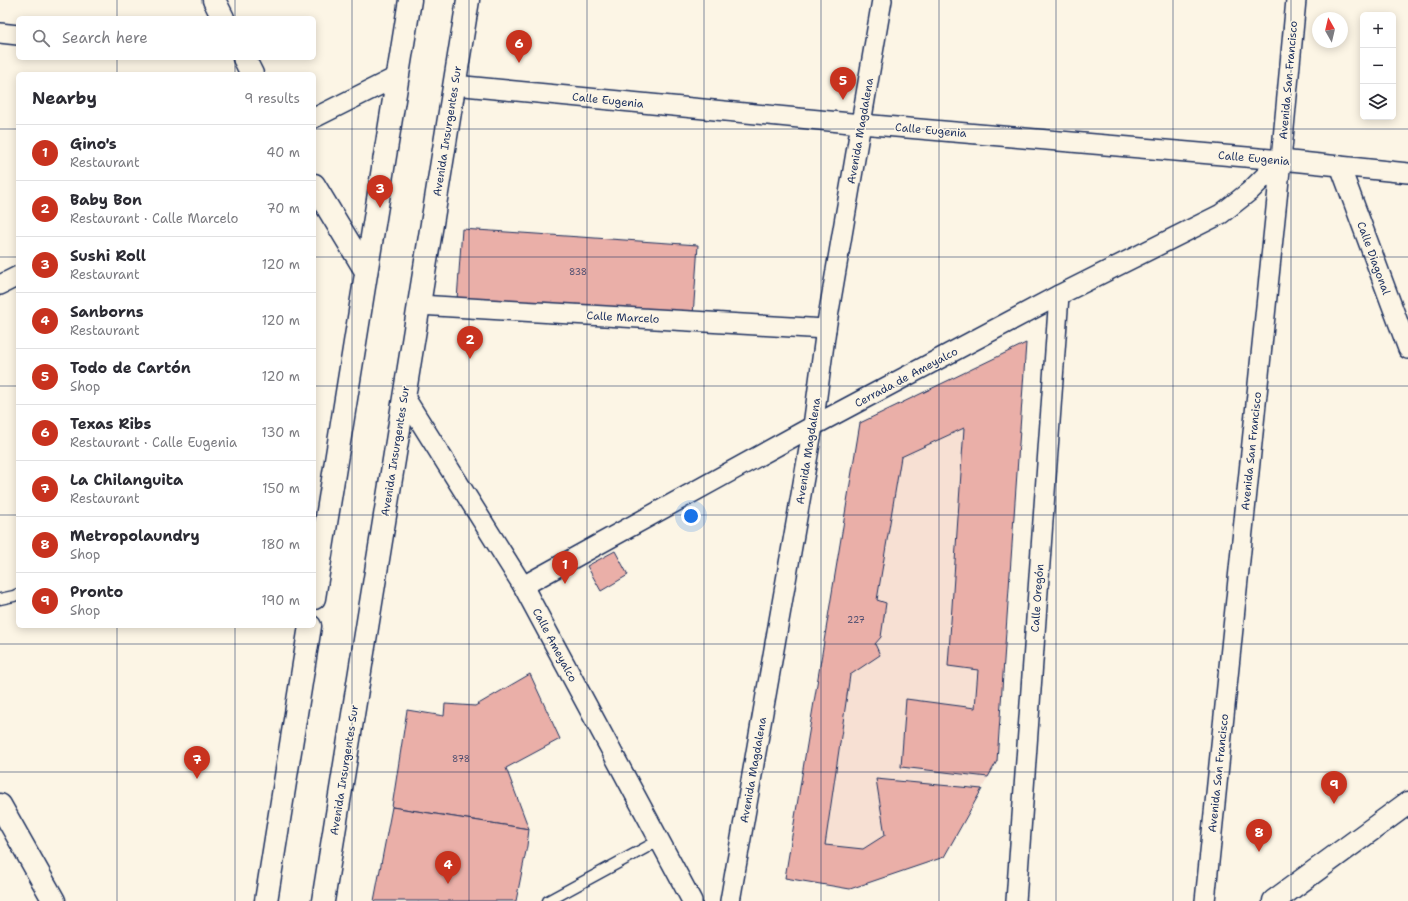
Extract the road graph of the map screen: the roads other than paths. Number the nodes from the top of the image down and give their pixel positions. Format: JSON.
{"nodes":[{"id":1,"x":214,"y":0,"type":"edge"},
{"id":2,"x":410,"y":0,"type":"edge"},
{"id":3,"x":468,"y":0,"type":"edge"},
{"id":4,"x":882,"y":0,"type":"edge"},
{"id":5,"x":1296,"y":0,"type":"edge"},
{"id":6,"x":222,"y":16,"type":"edge"},
{"id":7,"x":0,"y":33,"type":"edge"},
{"id":8,"x":16,"y":35,"type":"edge"},
{"id":9,"x":245,"y":60,"type":"edge"},
{"id":10,"x":251,"y":72,"type":"edge"},
{"id":11,"x":398,"y":76,"type":"junction"},
{"id":12,"x":454,"y":85,"type":"junction"},
{"id":13,"x":316,"y":117,"type":"edge"},
{"id":14,"x":861,"y":124,"type":"junction"},
{"id":15,"x":1281,"y":160,"type":"junction"},
{"id":16,"x":1340,"y":166,"type":"junction"},
{"id":17,"x":1408,"y":173,"type":"edge"},
{"id":18,"x":316,"y":188,"type":"edge"},
{"id":19,"x":366,"y":272,"type":"junction"},
{"id":20,"x":16,"y":277,"type":"edge"},
{"id":21,"x":0,"y":286,"type":"edge"},
{"id":22,"x":1059,"y":296,"type":"junction"},
{"id":23,"x":419,"y":305,"type":"junction"},
{"id":24,"x":826,"y":329,"type":"junction"},
{"id":25,"x":1408,"y":349,"type":"edge"},
{"id":26,"x":404,"y":396,"type":"junction"},
{"id":27,"x":813,"y":426,"type":"junction"},
{"id":28,"x":316,"y":585,"type":"edge"},
{"id":29,"x":523,"y":586,"type":"junction"},
{"id":30,"x":16,"y":595,"type":"edge"},
{"id":31,"x":0,"y":599,"type":"edge"},
{"id":32,"x":310,"y":628,"type":"edge"},
{"id":33,"x":1408,"y":803,"type":"edge"},
{"id":34,"x":0,"y":805,"type":"edge"},
{"id":35,"x":660,"y":840,"type":"junction"},
{"id":36,"x":54,"y":901,"type":"edge"},
{"id":37,"x":266,"y":901,"type":"edge"},
{"id":38,"x":322,"y":901,"type":"edge"},
{"id":39,"x":548,"y":901,"type":"edge"},
{"id":40,"x":692,"y":901,"type":"edge"},
{"id":41,"x":730,"y":901,"type":"edge"},
{"id":42,"x":1016,"y":901,"type":"edge"},
{"id":43,"x":1205,"y":901,"type":"edge"},
{"id":44,"x":1274,"y":901,"type":"edge"}],
"edges":[{"from":1,"to":6,"type":"main road"},
{"from":2,"to":11,"type":"main road"},
{"from":3,"to":12,"type":"main road","name":"Avenida Insurgentes Sur"},
{"from":4,"to":14,"type":"street","name":"Avenida Magdalena"},
{"from":5,"to":15,"type":"street","name":"Avenida San Francisco"},
{"from":7,"to":8,"type":"street"},
{"from":9,"to":10,"type":"main road"},
{"from":11,"to":13,"type":"street"},
{"from":11,"to":19,"type":"main road"},
{"from":12,"to":14,"type":"street","name":"Calle Eugenia"},
{"from":12,"to":23,"type":"main road","name":"Avenida Insurgentes Sur"},
{"from":14,"to":15,"type":"street","name":"Calle Eugenia"},
{"from":14,"to":24,"type":"street","name":"Avenida Magdalena"},
{"from":15,"to":16,"type":"street","name":"Calle Eugenia"},
{"from":15,"to":22,"type":"street","name":"Cerrada de Ameyalco"},
{"from":15,"to":43,"type":"street","name":"Avenida San Francisco"},
{"from":16,"to":17,"type":"street","name":"Calle Eugenia"},
{"from":16,"to":25,"type":"street","name":"Calle Diagonal"},
{"from":18,"to":19,"type":"main road"},
{"from":19,"to":28,"type":"main road"},
{"from":20,"to":21,"type":"street"},
{"from":22,"to":27,"type":"street","name":"Cerrada de Ameyalco"},
{"from":22,"to":42,"type":"street","name":"Calle Oregón"},
{"from":23,"to":24,"type":"street","name":"Calle Marcelo"},
{"from":23,"to":26,"type":"main road","name":"Avenida Insurgentes Sur"},
{"from":24,"to":27,"type":"street","name":"Avenida Magdalena"},
{"from":26,"to":29,"type":"street","name":"Calle Ameyalco"},
{"from":26,"to":38,"type":"main road","name":"Avenida Insurgentes Sur"},
{"from":27,"to":29,"type":"street","name":"Cerrada de Ameyalco"},
{"from":27,"to":41,"type":"street","name":"Avenida Magdalena"},
{"from":29,"to":35,"type":"street","name":"Calle Ameyalco"},
{"from":30,"to":31,"type":"lane"},
{"from":32,"to":37,"type":"main road"},
{"from":33,"to":44,"type":"main road"},
{"from":34,"to":36,"type":"main road"},
{"from":35,"to":39,"type":"lane"},
{"from":35,"to":40,"type":"street","name":"Calle Ameyalco"}]}
